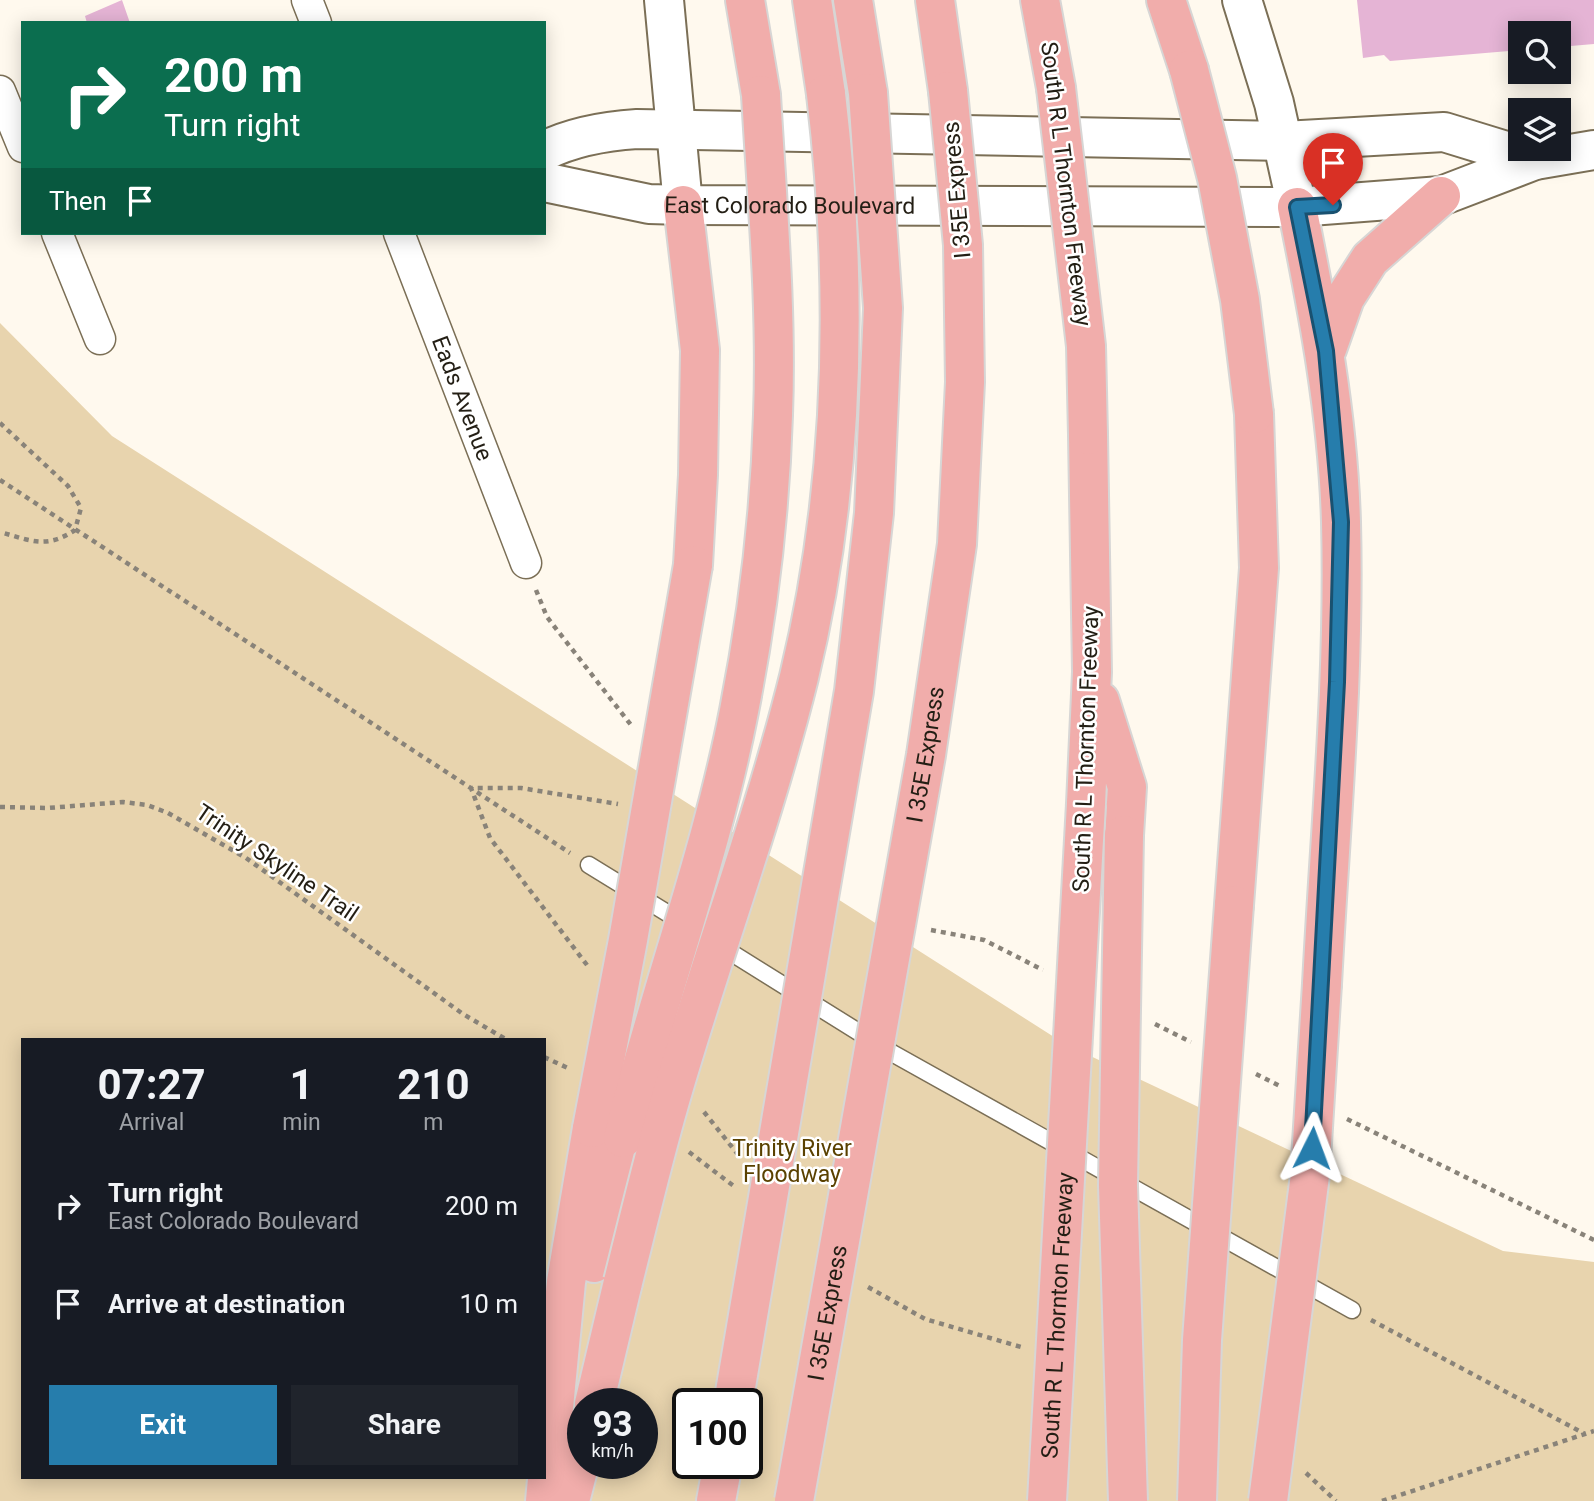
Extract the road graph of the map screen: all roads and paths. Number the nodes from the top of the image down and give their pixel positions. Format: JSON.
{"nodes":[{"id":1,"x":306,"y":0,"type":"edge"},
{"id":2,"x":664,"y":0,"type":"edge"},
{"id":3,"x":745,"y":0,"type":"edge"},
{"id":4,"x":812,"y":0,"type":"edge"},
{"id":5,"x":853,"y":0,"type":"edge"},
{"id":6,"x":935,"y":0,"type":"edge"},
{"id":7,"x":1040,"y":0,"type":"edge"},
{"id":8,"x":1166,"y":0,"type":"edge"},
{"id":9,"x":1242,"y":0,"type":"edge"},
{"id":10,"x":315,"y":21,"type":"edge"},
{"id":11,"x":0,"y":91,"type":"edge"},
{"id":12,"x":674,"y":131,"type":"junction"},
{"id":13,"x":1284,"y":141,"type":"junction"},
{"id":14,"x":21,"y":142,"type":"edge"},
{"id":15,"x":546,"y":150,"type":"edge"},
{"id":16,"x":1594,"y":150,"type":"edge"},
{"id":17,"x":1508,"y":152,"type":"edge"},
{"id":18,"x":1571,"y":154,"type":"edge"},
{"id":19,"x":1532,"y":161,"type":"edge"},
{"id":20,"x":546,"y":182,"type":"edge"},
{"id":21,"x":1441,"y":196,"type":"junction"},
{"id":22,"x":683,"y":205,"type":"junction"},
{"id":23,"x":1297,"y":207,"type":"junction"},
{"id":24,"x":58,"y":235,"type":"edge"},
{"id":25,"x":400,"y":235,"type":"edge"},
{"id":26,"x":100,"y":339,"type":"dead end"},
{"id":27,"x":1326,"y":351,"type":"junction"},
{"id":28,"x":0,"y":423,"type":"edge"},
{"id":29,"x":0,"y":480,"type":"edge"},
{"id":30,"x":75,"y":530,"type":"junction"},
{"id":31,"x":0,"y":531,"type":"edge"},
{"id":32,"x":526,"y":563,"type":"joint"},
{"id":33,"x":1092,"y":672,"type":"junction"},
{"id":34,"x":638,"y":734,"type":"dead end"},
{"id":35,"x":0,"y":807,"type":"edge"},
{"id":36,"x":589,"y":865,"type":"joint"},
{"id":37,"x":504,"y":1038,"type":"edge"},
{"id":38,"x":681,"y":1145,"type":"dead end"},
{"id":39,"x":746,"y":1196,"type":"dead end"},
{"id":40,"x":859,"y":1282,"type":"dead end"},
{"id":41,"x":1352,"y":1310,"type":"joint"},
{"id":42,"x":1024,"y":1348,"type":"dead end"},
{"id":43,"x":574,"y":1388,"type":"edge"},
{"id":44,"x":598,"y":1388,"type":"edge"},
{"id":45,"x":736,"y":1388,"type":"edge"},
{"id":46,"x":1594,"y":1431,"type":"edge"},
{"id":47,"x":1585,"y":1434,"type":"junction"},
{"id":48,"x":567,"y":1441,"type":"edge"},
{"id":49,"x":1297,"y":1466,"type":"dead end"},
{"id":50,"x":569,"y":1479,"type":"edge"},
{"id":51,"x":720,"y":1479,"type":"edge"},
{"id":52,"x":545,"y":1501,"type":"edge"},
{"id":53,"x":570,"y":1501,"type":"edge"},
{"id":54,"x":716,"y":1501,"type":"edge"},
{"id":55,"x":794,"y":1501,"type":"edge"},
{"id":56,"x":1047,"y":1501,"type":"edge"},
{"id":57,"x":1128,"y":1501,"type":"edge"},
{"id":58,"x":1197,"y":1501,"type":"edge"},
{"id":59,"x":1268,"y":1501,"type":"edge"},
{"id":60,"x":1336,"y":1501,"type":"edge"},
{"id":61,"x":1382,"y":1501,"type":"edge"}],
"edges":[{"from":1,"to":10,"type":"street"},
{"from":2,"to":12,"type":"street"},
{"from":3,"to":43,"type":"highway","bridge":true},
{"from":4,"to":44,"type":"highway","bridge":true},
{"from":5,"to":45,"type":"highway","bridge":true},
{"from":6,"to":55,"type":"highway","name":"I 35E Express","bridge":true},
{"from":7,"to":33,"type":"highway","name":"South R L Thornton Freeway","bridge":true},
{"from":8,"to":58,"type":"highway","bridge":true},
{"from":9,"to":13,"type":"street"},
{"from":11,"to":14,"type":"street"},
{"from":12,"to":13,"type":"street","name":"East Colorado Boulevard"},
{"from":12,"to":15,"type":"street","name":"East Colorado Boulevard"},
{"from":12,"to":22,"type":"street"},
{"from":13,"to":17,"type":"street","name":"East Colorado Boulevard"},
{"from":13,"to":23,"type":"street"},
{"from":16,"to":18,"type":"street","name":"East Colorado Boulevard"},
{"from":19,"to":21,"type":"street","name":"East Colorado Boulevard"},
{"from":20,"to":22,"type":"street","name":"East Colorado Boulevard"},
{"from":21,"to":23,"type":"street","name":"East Colorado Boulevard"},
{"from":21,"to":27,"type":"highway"},
{"from":22,"to":23,"type":"street","name":"East Colorado Boulevard"},
{"from":22,"to":48,"type":"highway","bridge":true},
{"from":23,"to":27,"type":"highway"},
{"from":24,"to":26,"type":"street"},
{"from":25,"to":32,"type":"street","name":"Eads Avenue"},
{"from":27,"to":59,"type":"highway","bridge":true},
{"from":28,"to":30,"type":"path"},
{"from":29,"to":30,"type":"path"},
{"from":30,"to":31,"type":"path"},
{"from":30,"to":36,"type":"path"},
{"from":32,"to":34,"type":"path"},
{"from":33,"to":56,"type":"highway","name":"South R L Thornton Freeway","bridge":true},
{"from":33,"to":57,"type":"highway","bridge":true},
{"from":35,"to":37,"type":"path","name":"Trinity Skyline Trail"},
{"from":36,"to":41,"type":"lane"},
{"from":38,"to":39,"type":"path"},
{"from":40,"to":42,"type":"path"},
{"from":41,"to":47,"type":"path"},
{"from":46,"to":47,"type":"path"},
{"from":47,"to":61,"type":"path"},
{"from":48,"to":52,"type":"highway"},
{"from":49,"to":60,"type":"path"},
{"from":50,"to":53,"type":"highway"},
{"from":51,"to":54,"type":"highway"}]}
